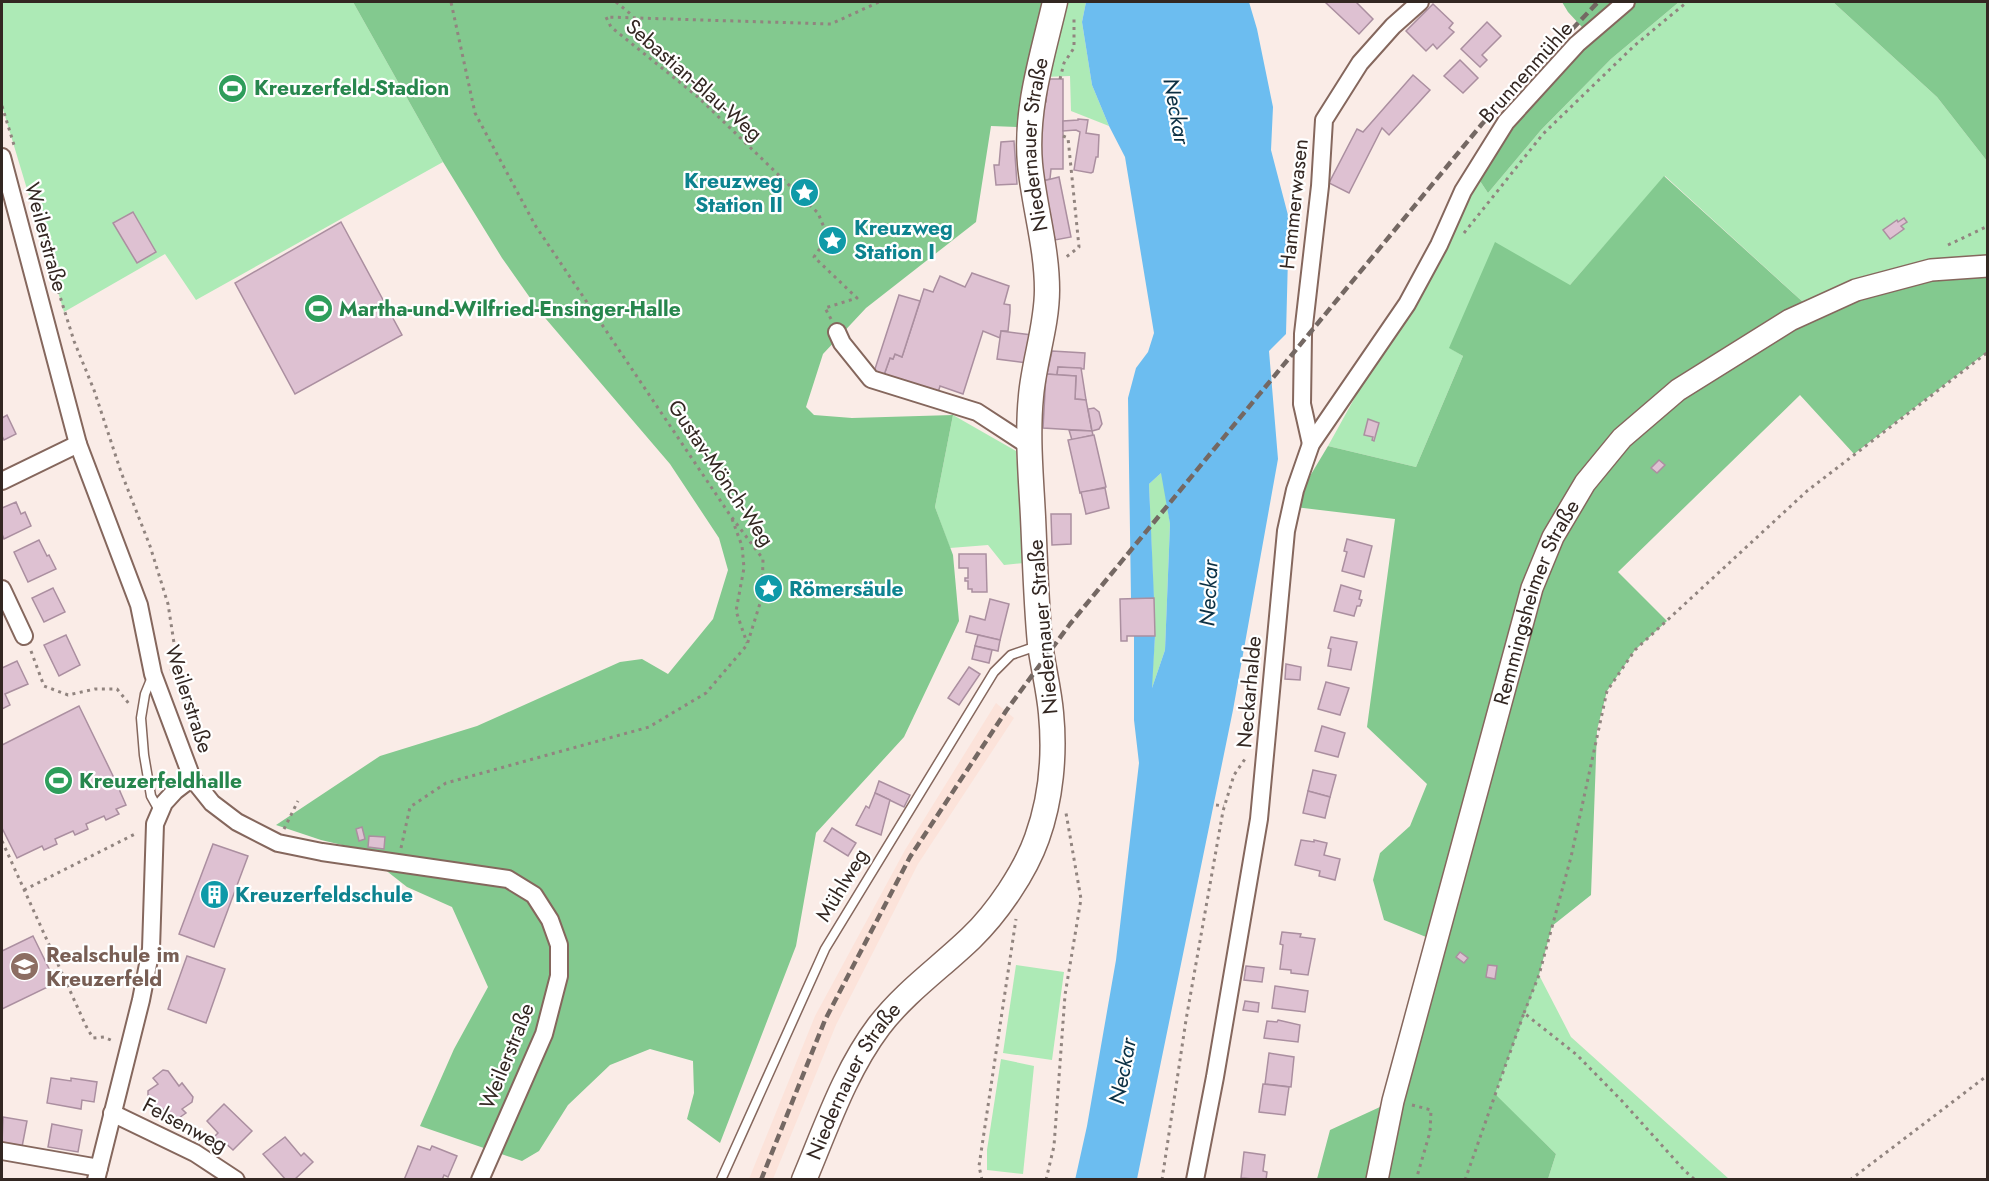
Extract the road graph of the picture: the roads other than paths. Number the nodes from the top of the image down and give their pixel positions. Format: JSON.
{"nodes":[{"id":1,"x":1420,"y":2,"type":"edge"},
{"id":2,"x":1626,"y":2,"type":"edge"},
{"id":3,"x":1065,"y":7,"type":"edge"},
{"id":4,"x":2,"y":157,"type":"edge"},
{"id":5,"x":1439,"y":245,"type":"joint"},
{"id":6,"x":1988,"y":266,"type":"edge"},
{"id":7,"x":837,"y":332,"type":"road end"},
{"id":8,"x":78,"y":444,"type":"junction"},
{"id":9,"x":1311,"y":444,"type":"junction"},
{"id":10,"x":1029,"y":446,"type":"junction"},
{"id":11,"x":2,"y":481,"type":"edge"},
{"id":12,"x":2,"y":589,"type":"edge"},
{"id":13,"x":24,"y":636,"type":"road end"},
{"id":14,"x":1040,"y":645,"type":"junction"},
{"id":15,"x":153,"y":674,"type":"junction"},
{"id":16,"x":192,"y":778,"type":"junction"},
{"id":17,"x":158,"y":818,"type":"junction"},
{"id":18,"x":112,"y":1113,"type":"junction"},
{"id":19,"x":2,"y":1150,"type":"edge"},
{"id":20,"x":97,"y":1174,"type":"edge"},
{"id":21,"x":236,"y":1179,"type":"edge"},
{"id":22,"x":480,"y":1179,"type":"edge"},
{"id":23,"x":721,"y":1179,"type":"edge"},
{"id":24,"x":804,"y":1179,"type":"edge"},
{"id":25,"x":1195,"y":1179,"type":"edge"},
{"id":26,"x":1377,"y":1179,"type":"edge"}],
"edges":[{"from":1,"to":9,"type":"street","name":"Hammerwasen"},
{"from":2,"to":5,"type":"street","name":"Brunnenmühle"},
{"from":3,"to":10,"type":"main road","name":"Niedernauer Straße"},
{"from":4,"to":8,"type":"street","name":"Weilerstraße"},
{"from":5,"to":9,"type":"street","name":"Neckarhalde"},
{"from":6,"to":26,"type":"street","name":"Remmingsheimer Straße"},
{"from":7,"to":10,"type":"street"},
{"from":8,"to":11,"type":"street"},
{"from":8,"to":15,"type":"street","name":"Weilerstraße"},
{"from":9,"to":25,"type":"street","name":"Neckarhalde"},
{"from":10,"to":14,"type":"main road","name":"Niedernauer Straße"},
{"from":12,"to":13,"type":"street"},
{"from":14,"to":23,"type":"lane","name":"Mühlweg"},
{"from":14,"to":24,"type":"main road","name":"Niedernauer Straße"},
{"from":15,"to":16,"type":"street","name":"Weilerstraße"},
{"from":15,"to":17,"type":"lane"},
{"from":16,"to":17,"type":"street"},
{"from":16,"to":22,"type":"street","name":"Weilerstraße"},
{"from":17,"to":18,"type":"street"},
{"from":18,"to":20,"type":"street"},
{"from":18,"to":21,"type":"street","name":"Felsenweg"},
{"from":19,"to":20,"type":"street"}]}
